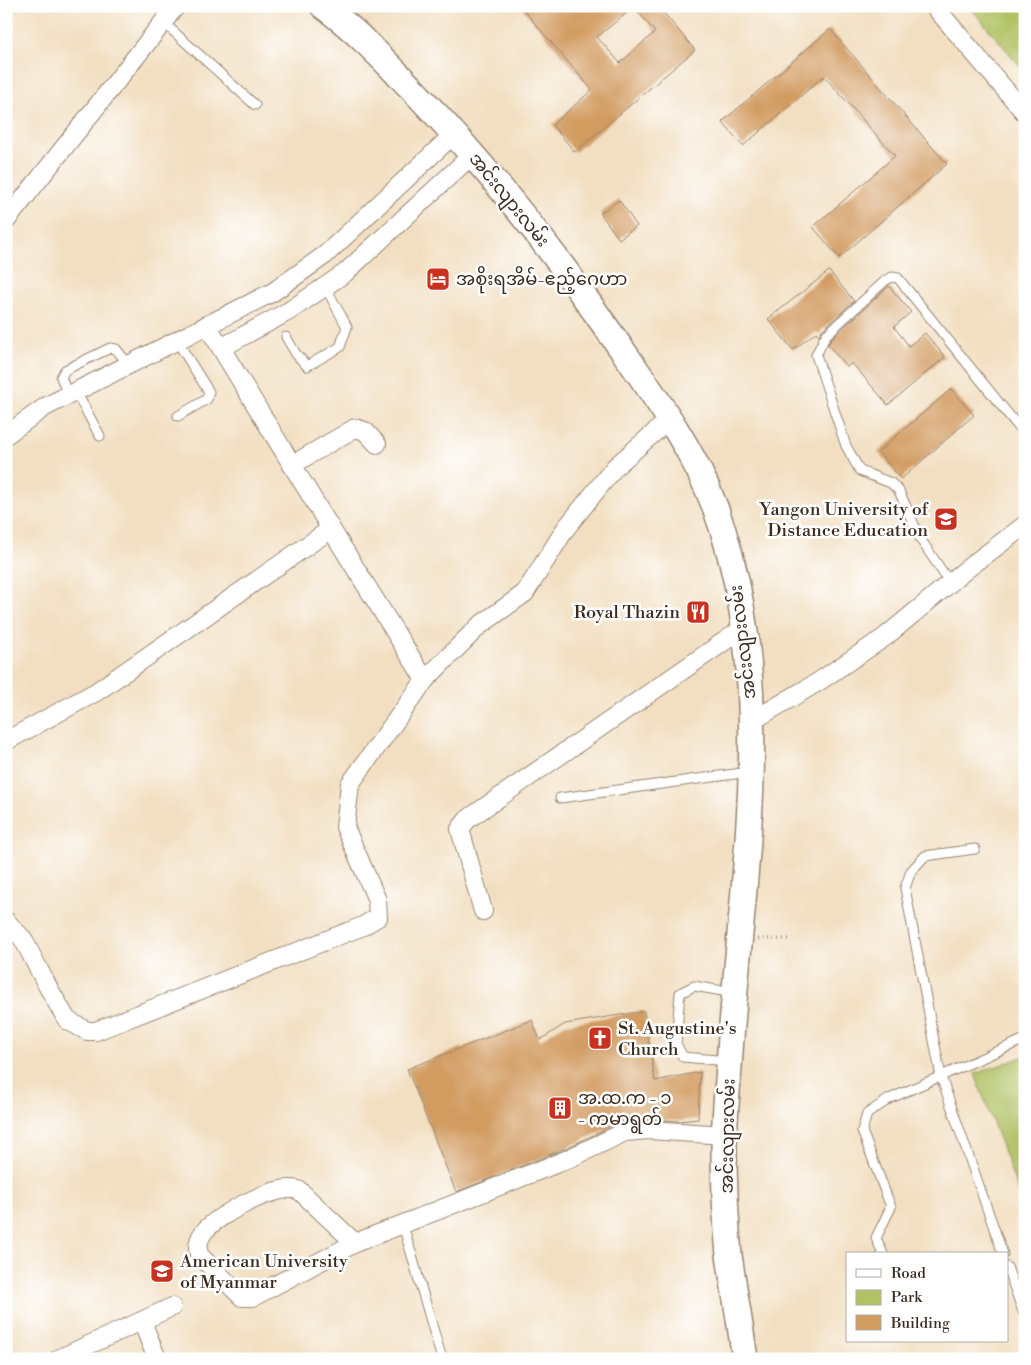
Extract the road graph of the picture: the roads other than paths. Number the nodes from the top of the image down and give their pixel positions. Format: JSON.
{"nodes":[{"id":1,"x":176,"y":6,"type":"edge"},
{"id":2,"x":322,"y":6,"type":"edge"},
{"id":3,"x":934,"y":6,"type":"edge"},
{"id":4,"x":163,"y":22,"type":"junction"},
{"id":5,"x":255,"y":105,"type":"dead end"},
{"id":6,"x":1025,"y":113,"type":"edge"},
{"id":7,"x":455,"y":133,"type":"junction"},
{"id":8,"x":473,"y":154,"type":"junction"},
{"id":9,"x":6,"y":221,"type":"edge"},
{"id":10,"x":325,"y":286,"type":"junction"},
{"id":11,"x":207,"y":326,"type":"junction"},
{"id":12,"x":286,"y":337,"type":"dead end"},
{"id":13,"x":177,"y":341,"type":"junction"},
{"id":14,"x":221,"y":348,"type":"junction"},
{"id":15,"x":129,"y":365,"type":"junction"},
{"id":16,"x":72,"y":394,"type":"junction"},
{"id":17,"x":178,"y":416,"type":"dead end"},
{"id":18,"x":671,"y":418,"type":"junction"},
{"id":19,"x":7,"y":433,"type":"edge"},
{"id":20,"x":1025,"y":435,"type":"edge"},
{"id":21,"x":100,"y":436,"type":"dead end"},
{"id":22,"x":377,"y":444,"type":"dead end"},
{"id":23,"x":292,"y":465,"type":"junction"},
{"id":24,"x":1025,"y":524,"type":"edge"},
{"id":25,"x":330,"y":529,"type":"junction"},
{"id":26,"x":950,"y":583,"type":"junction"},
{"id":27,"x":745,"y":627,"type":"junction"},
{"id":28,"x":425,"y":680,"type":"junction"},
{"id":29,"x":752,"y":721,"type":"junction"},
{"id":30,"x":6,"y":740,"type":"edge"},
{"id":31,"x":752,"y":772,"type":"junction"},
{"id":32,"x":560,"y":798,"type":"dead end"},
{"id":33,"x":976,"y":849,"type":"dead end"},
{"id":34,"x":482,"y":911,"type":"dead end"},
{"id":35,"x":6,"y":921,"type":"edge"},
{"id":36,"x":734,"y":993,"type":"junction"},
{"id":37,"x":1025,"y":1039,"type":"edge"},
{"id":38,"x":729,"y":1061,"type":"junction"},
{"id":39,"x":941,"y":1077,"type":"junction"},
{"id":40,"x":725,"y":1135,"type":"junction"},
{"id":41,"x":403,"y":1225,"type":"junction"},
{"id":42,"x":354,"y":1243,"type":"junction"},
{"id":43,"x":882,"y":1252,"type":"edge"},
{"id":44,"x":1002,"y":1252,"type":"edge"},
{"id":45,"x":1008,"y":1270,"type":"edge"},
{"id":46,"x":172,"y":1307,"type":"dead end"},
{"id":47,"x":1025,"y":1317,"type":"edge"},
{"id":48,"x":142,"y":1321,"type":"junction"},
{"id":49,"x":67,"y":1357,"type":"edge"},
{"id":50,"x":157,"y":1359,"type":"edge"},
{"id":51,"x":442,"y":1359,"type":"edge"},
{"id":52,"x":746,"y":1359,"type":"edge"}],
"edges":[{"from":1,"to":4,"type":"street"},
{"from":2,"to":7,"type":"main road","name":"အင်းလျားလမ်း"},
{"from":3,"to":6,"type":"street"},
{"from":4,"to":5,"type":"lane"},
{"from":4,"to":9,"type":"street"},
{"from":7,"to":8,"type":"main road","name":"အင်းလျားလမ်း"},
{"from":7,"to":11,"type":"street"},
{"from":8,"to":10,"type":"street"},
{"from":8,"to":18,"type":"main road","name":"အင်းလျားလမ်း"},
{"from":10,"to":12,"type":"lane"},
{"from":10,"to":14,"type":"street"},
{"from":11,"to":13,"type":"street"},
{"from":11,"to":14,"type":"street"},
{"from":13,"to":15,"type":"street"},
{"from":13,"to":17,"type":"lane"},
{"from":14,"to":23,"type":"street"},
{"from":15,"to":16,"type":"street"},
{"from":15,"to":16,"type":"lane"},
{"from":16,"to":19,"type":"street"},
{"from":16,"to":21,"type":"lane"},
{"from":18,"to":27,"type":"main road","name":"အင်းလျားလမ်း"},
{"from":18,"to":28,"type":"street"},
{"from":20,"to":26,"type":"lane"},
{"from":22,"to":23,"type":"street"},
{"from":23,"to":25,"type":"street"},
{"from":24,"to":26,"type":"street"},
{"from":25,"to":28,"type":"street"},
{"from":25,"to":30,"type":"street"},
{"from":26,"to":29,"type":"street"},
{"from":27,"to":29,"type":"main road","name":"အင်းလျားလမ်း"},
{"from":27,"to":34,"type":"street"},
{"from":28,"to":35,"type":"street"},
{"from":29,"to":31,"type":"main road","name":"အင်းလျားလမ်း"},
{"from":31,"to":32,"type":"lane"},
{"from":31,"to":36,"type":"main road","name":"အင်းလျားလမ်း"},
{"from":33,"to":39,"type":"lane"},
{"from":36,"to":38,"type":"main road","name":"အင်းလျားလမ်း"},
{"from":36,"to":38,"type":"lane"},
{"from":37,"to":39,"type":"lane"},
{"from":38,"to":40,"type":"main road","name":"အင်းလျားလမ်း"},
{"from":39,"to":43,"type":"lane"},
{"from":39,"to":44,"type":"lane"},
{"from":40,"to":41,"type":"street"},
{"from":40,"to":52,"type":"main road","name":"အင်းလျားလမ်း"},
{"from":41,"to":42,"type":"street"},
{"from":41,"to":51,"type":"lane"},
{"from":42,"to":42,"type":"street"},
{"from":45,"to":47,"type":"lane"},
{"from":46,"to":48,"type":"street"},
{"from":48,"to":49,"type":"street"},
{"from":48,"to":50,"type":"street"}]}
